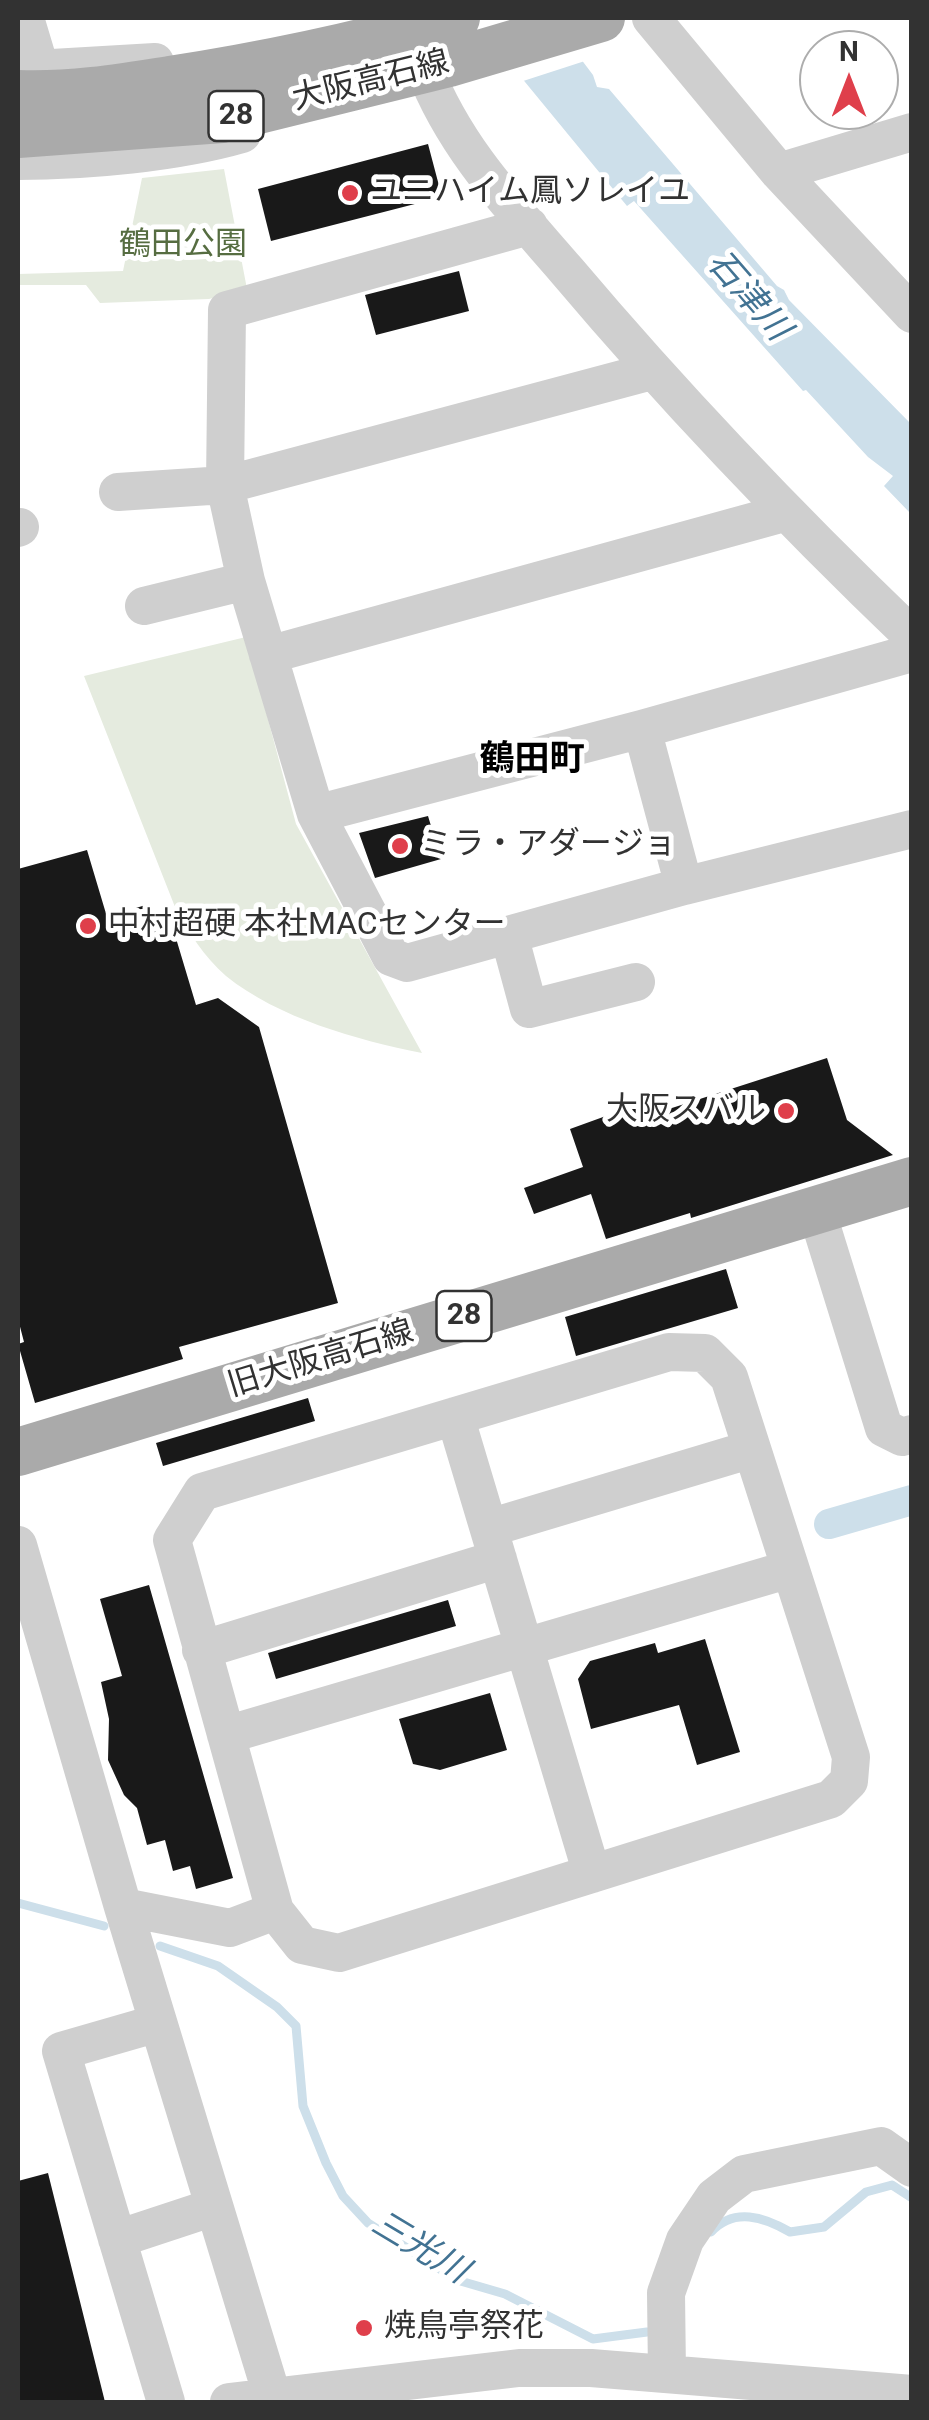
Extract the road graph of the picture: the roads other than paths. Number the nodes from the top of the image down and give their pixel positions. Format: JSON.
{"nodes":[{"id":1,"x":26,"y":18,"type":"edge"},
{"id":2,"x":651,"y":18,"type":"edge"},
{"id":3,"x":597,"y":19,"type":"edge"},
{"id":4,"x":438,"y":44,"type":"edge"},
{"id":5,"x":354,"y":66,"type":"junction"},
{"id":6,"x":24,"y":122,"type":"edge"},
{"id":7,"x":912,"y":132,"type":"edge"},
{"id":8,"x":779,"y":172,"type":"junction"},
{"id":9,"x":529,"y":226,"type":"junction"},
{"id":10,"x":909,"y":307,"type":"edge"},
{"id":11,"x":652,"y":370,"type":"junction"},
{"id":12,"x":224,"y":485,"type":"junction"},
{"id":13,"x":118,"y":492,"type":"dead end"},
{"id":14,"x":784,"y":513,"type":"junction"},
{"id":15,"x":246,"y":581,"type":"junction"},
{"id":16,"x":144,"y":606,"type":"dead end"},
{"id":17,"x":912,"y":636,"type":"edge"},
{"id":18,"x":912,"y":653,"type":"edge"},
{"id":19,"x":268,"y":655,"type":"junction"},
{"id":20,"x":642,"y":729,"type":"junction"},
{"id":21,"x":316,"y":814,"type":"junction"},
{"id":22,"x":912,"y":829,"type":"edge"},
{"id":23,"x":684,"y":886,"type":"junction"},
{"id":24,"x":509,"y":935,"type":"junction"},
{"id":25,"x":636,"y":982,"type":"dead end"},
{"id":26,"x":912,"y":1181,"type":"edge"},
{"id":27,"x":816,"y":1210,"type":"junction"},
{"id":28,"x":455,"y":1416,"type":"junction"},
{"id":29,"x":912,"y":1434,"type":"edge"},
{"id":30,"x":752,"y":1449,"type":"junction"},
{"id":31,"x":18,"y":1452,"type":"edge"},
{"id":32,"x":493,"y":1543,"type":"junction"},
{"id":33,"x":18,"y":1544,"type":"edge"},
{"id":34,"x":790,"y":1568,"type":"junction"},
{"id":35,"x":524,"y":1647,"type":"junction"},
{"id":36,"x":201,"y":1650,"type":"junction"},
{"id":37,"x":226,"y":1735,"type":"junction"},
{"id":38,"x":592,"y":1874,"type":"junction"},
{"id":39,"x":123,"y":1906,"type":"junction"},
{"id":40,"x":274,"y":1911,"type":"junction"},
{"id":41,"x":158,"y":2023,"type":"junction"},
{"id":42,"x":912,"y":2168,"type":"edge"},
{"id":43,"x":214,"y":2207,"type":"junction"},
{"id":44,"x":117,"y":2240,"type":"junction"},
{"id":45,"x":667,"y":2374,"type":"junction"},
{"id":46,"x":433,"y":2389,"type":"edge"},
{"id":47,"x":912,"y":2394,"type":"edge"},
{"id":48,"x":273,"y":2399,"type":"edge"},
{"id":49,"x":166,"y":2402,"type":"edge"},
{"id":50,"x":230,"y":2402,"type":"edge"}],
"edges":[{"from":1,"to":6,"type":"street"},
{"from":2,"to":8,"type":"street"},
{"from":3,"to":4,"type":"main road","name":"大阪高石線","number":"28"},
{"from":4,"to":5,"type":"main road","name":"大阪高石線","number":"28"},
{"from":4,"to":9,"type":"street"},
{"from":5,"to":6,"type":"main road","name":"大阪高石線","number":"28"},
{"from":5,"to":6,"type":"street"},
{"from":7,"to":8,"type":"street"},
{"from":8,"to":10,"type":"street"},
{"from":9,"to":11,"type":"street"},
{"from":9,"to":12,"type":"street"},
{"from":11,"to":12,"type":"street"},
{"from":11,"to":14,"type":"street"},
{"from":12,"to":13,"type":"street"},
{"from":12,"to":15,"type":"street"},
{"from":14,"to":17,"type":"street"},
{"from":14,"to":19,"type":"street"},
{"from":15,"to":16,"type":"street"},
{"from":15,"to":19,"type":"street"},
{"from":18,"to":20,"type":"street"},
{"from":19,"to":21,"type":"street"},
{"from":20,"to":21,"type":"street"},
{"from":20,"to":23,"type":"street"},
{"from":21,"to":24,"type":"street"},
{"from":22,"to":23,"type":"street"},
{"from":23,"to":24,"type":"street"},
{"from":24,"to":25,"type":"street"},
{"from":26,"to":27,"type":"main road","name":"旧大阪高石線","number":"28"},
{"from":27,"to":29,"type":"street"},
{"from":27,"to":31,"type":"main road","name":"旧大阪高石線","number":"28"},
{"from":28,"to":30,"type":"street"},
{"from":28,"to":32,"type":"street"},
{"from":28,"to":36,"type":"street"},
{"from":30,"to":32,"type":"street"},
{"from":30,"to":34,"type":"street"},
{"from":32,"to":35,"type":"street"},
{"from":32,"to":36,"type":"street"},
{"from":33,"to":39,"type":"street"},
{"from":34,"to":35,"type":"street"},
{"from":34,"to":38,"type":"street"},
{"from":35,"to":37,"type":"street"},
{"from":35,"to":38,"type":"street"},
{"from":36,"to":37,"type":"street"},
{"from":37,"to":40,"type":"street"},
{"from":38,"to":40,"type":"street"},
{"from":39,"to":40,"type":"street"},
{"from":39,"to":41,"type":"street"},
{"from":41,"to":43,"type":"street"},
{"from":41,"to":44,"type":"street"},
{"from":42,"to":45,"type":"street"},
{"from":43,"to":44,"type":"street"},
{"from":43,"to":48,"type":"street"},
{"from":44,"to":49,"type":"street"},
{"from":45,"to":46,"type":"street"},
{"from":45,"to":47,"type":"street"},
{"from":46,"to":48,"type":"street"},
{"from":48,"to":50,"type":"street"}]}
